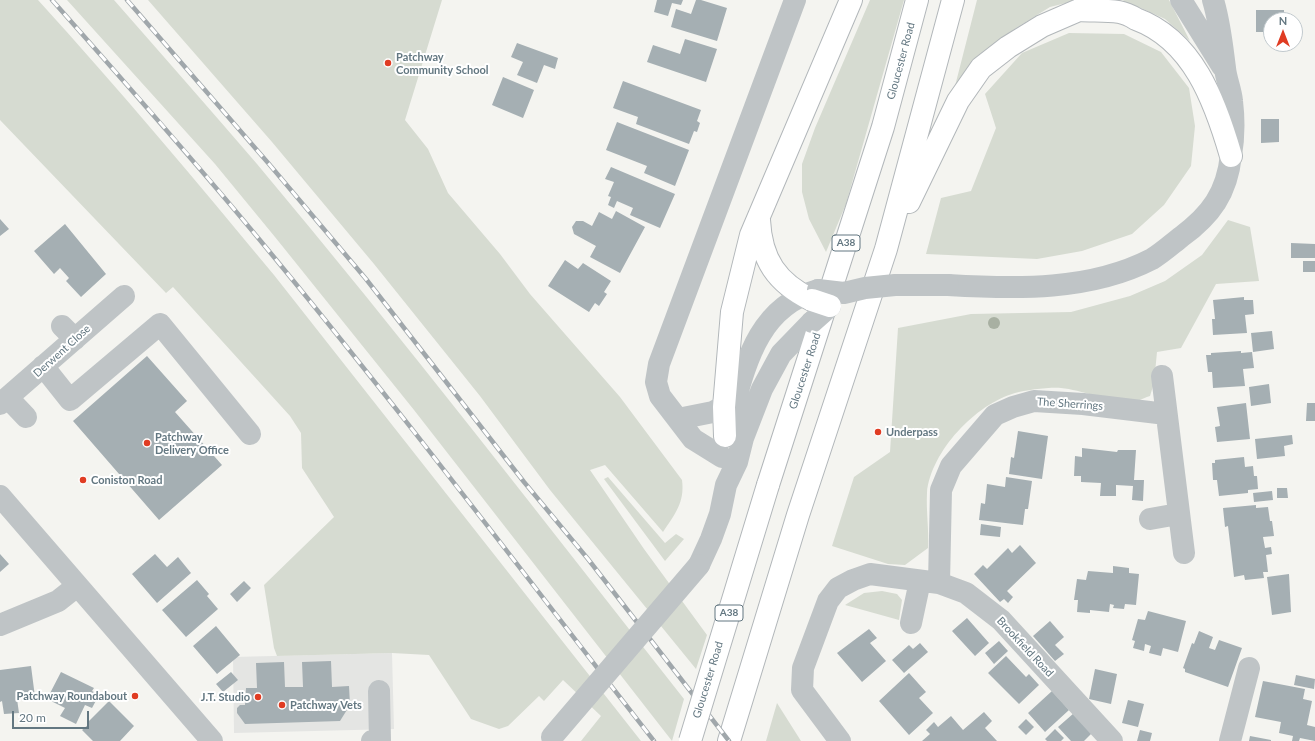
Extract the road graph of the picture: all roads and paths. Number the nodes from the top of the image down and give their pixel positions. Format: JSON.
{"nodes":[{"id":1,"x":795,"y":0,"type":"edge"},
{"id":2,"x":851,"y":0,"type":"edge"},
{"id":3,"x":917,"y":0,"type":"edge"},
{"id":4,"x":953,"y":0,"type":"edge"},
{"id":5,"x":1181,"y":0,"type":"edge"},
{"id":6,"x":1213,"y":0,"type":"edge"},
{"id":7,"x":1088,"y":5,"type":"edge"},
{"id":8,"x":1225,"y":70,"type":"junction"},
{"id":9,"x":1231,"y":156,"type":"junction"},
{"id":10,"x":758,"y":215,"type":"junction"},
{"id":11,"x":886,"y":249,"type":"junction"},
{"id":12,"x":124,"y":296,"type":"dead end"},
{"id":13,"x":821,"y":297,"type":"junction"},
{"id":14,"x":43,"y":366,"type":"junction"},
{"id":15,"x":1162,"y":376,"type":"dead end"},
{"id":16,"x":4,"y":401,"type":"edge"},
{"id":17,"x":730,"y":403,"type":"junction"},
{"id":18,"x":1166,"y":414,"type":"junction"},
{"id":19,"x":26,"y":417,"type":"dead end"},
{"id":20,"x":678,"y":419,"type":"junction"},
{"id":21,"x":250,"y":434,"type":"dead end"},
{"id":22,"x":725,"y":436,"type":"joint"},
{"id":23,"x":722,"y":457,"type":"junction"},
{"id":24,"x":726,"y":485,"type":"junction"},
{"id":25,"x":0,"y":496,"type":"edge"},
{"id":26,"x":1178,"y":514,"type":"junction"},
{"id":27,"x":1150,"y":519,"type":"dead end"},
{"id":28,"x":1184,"y":553,"type":"dead end"},
{"id":29,"x":930,"y":582,"type":"junction"},
{"id":30,"x":76,"y":586,"type":"junction"},
{"id":31,"x":911,"y":623,"type":"dead end"},
{"id":32,"x":0,"y":625,"type":"edge"},
{"id":33,"x":1249,"y":668,"type":"dead end"},
{"id":34,"x":379,"y":691,"type":"dead end"},
{"id":35,"x":550,"y":739,"type":"edge"},
{"id":36,"x":212,"y":741,"type":"edge"},
{"id":37,"x":372,"y":741,"type":"edge"},
{"id":38,"x":690,"y":741,"type":"edge"},
{"id":39,"x":730,"y":741,"type":"edge"},
{"id":40,"x":840,"y":741,"type":"edge"},
{"id":41,"x":1112,"y":741,"type":"edge"},
{"id":42,"x":1230,"y":741,"type":"edge"}],
"edges":[{"from":1,"to":20,"type":"street"},
{"from":2,"to":10,"type":"main road"},
{"from":3,"to":38,"type":"main road","name":"Gloucester Road","number":"A38","bridge":true},
{"from":4,"to":11,"type":"main road"},
{"from":5,"to":8,"type":"street"},
{"from":6,"to":8,"type":"street"},
{"from":7,"to":9,"type":"main road"},
{"from":7,"to":11,"type":"main road"},
{"from":8,"to":9,"type":"street"},
{"from":9,"to":13,"type":"street","bridge":true},
{"from":10,"to":13,"type":"main road"},
{"from":10,"to":17,"type":"main road"},
{"from":11,"to":39,"type":"main road"},
{"from":12,"to":14,"type":"street","name":"Derwent Close"},
{"from":13,"to":17,"type":"street"},
{"from":13,"to":24,"type":"street","bridge":true},
{"from":14,"to":16,"type":"street","name":"Derwent Close"},
{"from":14,"to":21,"type":"street"},
{"from":15,"to":18,"type":"street"},
{"from":16,"to":19,"type":"street"},
{"from":17,"to":20,"type":"street"},
{"from":17,"to":22,"type":"main road"},
{"from":18,"to":26,"type":"street"},
{"from":18,"to":29,"type":"street","name":"The Sherrings"},
{"from":20,"to":23,"type":"street"},
{"from":22,"to":23,"type":"street"},
{"from":23,"to":24,"type":"street"},
{"from":24,"to":35,"type":"street","bridge":true},
{"from":25,"to":30,"type":"street"},
{"from":26,"to":27,"type":"street"},
{"from":26,"to":28,"type":"street"},
{"from":29,"to":31,"type":"street"},
{"from":29,"to":40,"type":"street","name":"Brookfield Road"},
{"from":29,"to":41,"type":"street","name":"Brookfield Road"},
{"from":30,"to":32,"type":"street"},
{"from":30,"to":36,"type":"street"},
{"from":33,"to":42,"type":"street"},
{"from":34,"to":37,"type":"street"}]}
